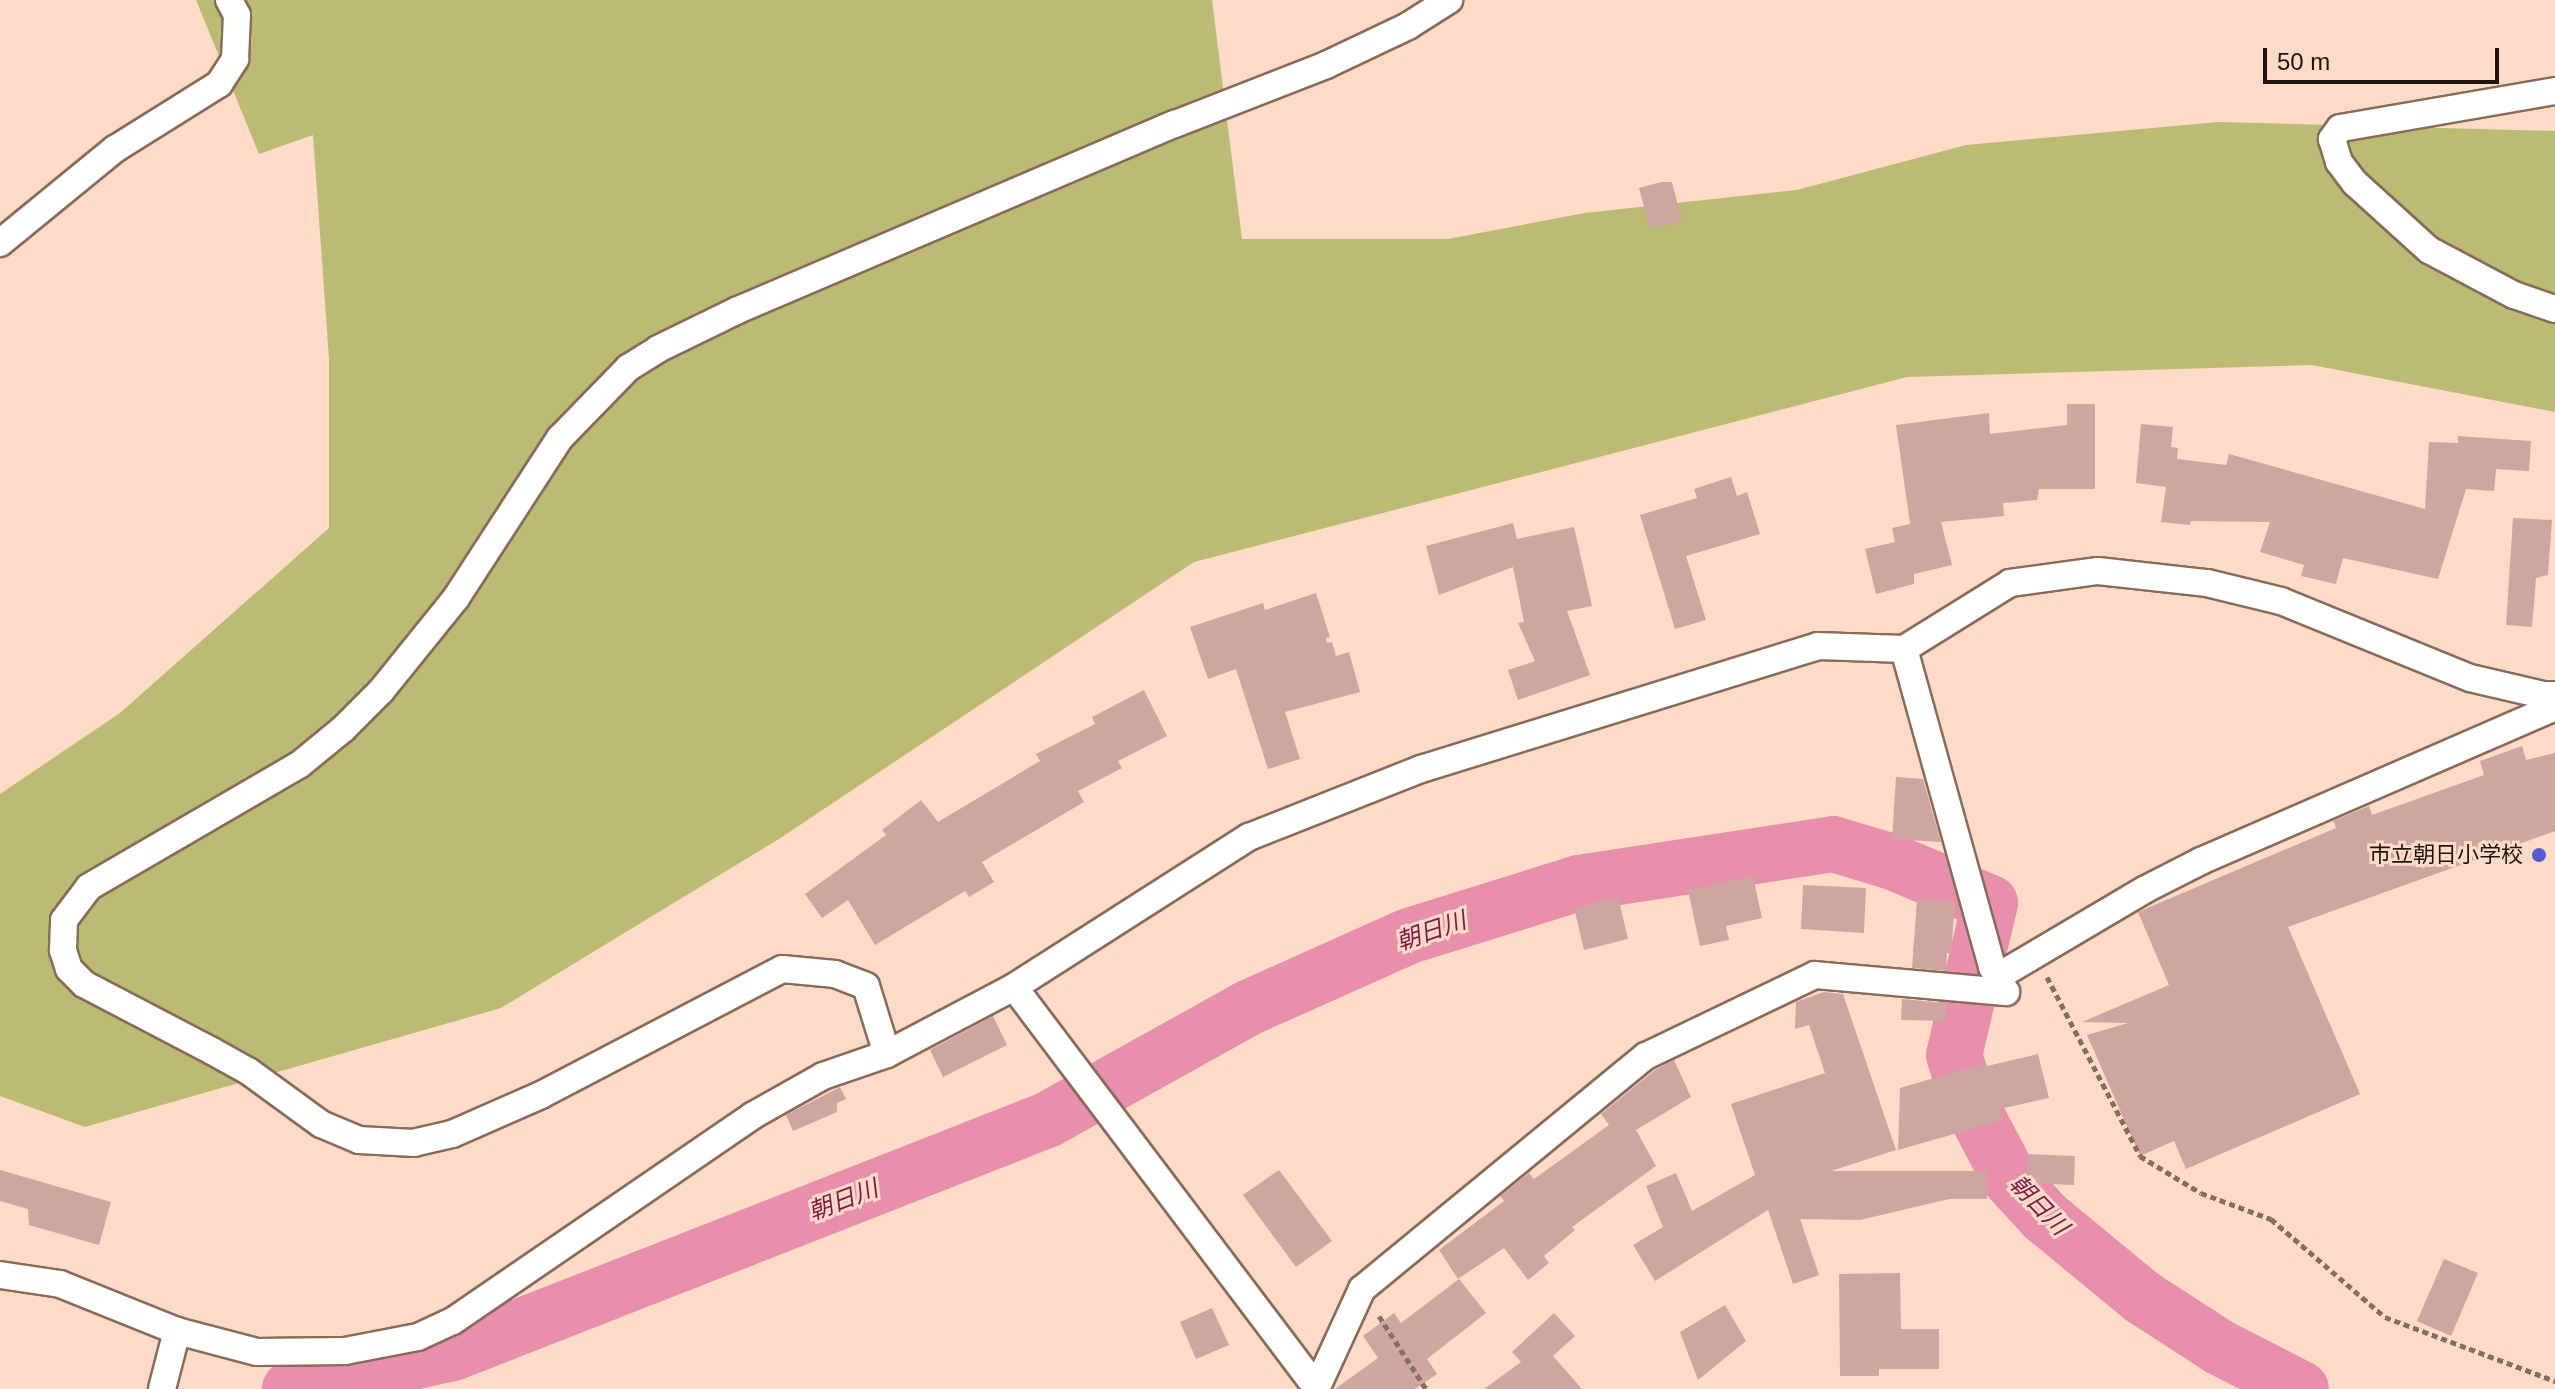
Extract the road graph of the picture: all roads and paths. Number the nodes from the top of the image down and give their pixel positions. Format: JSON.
{"nodes":[{"id":1,"x":229,"y":0,"type":"edge"},
{"id":2,"x":1449,"y":0,"type":"edge"},
{"id":3,"x":2555,"y":91,"type":"edge"},
{"id":4,"x":0,"y":243,"type":"edge"},
{"id":5,"x":2555,"y":309,"type":"edge"},
{"id":6,"x":1904,"y":649,"type":"junction"},
{"id":7,"x":2555,"y":695,"type":"edge"},
{"id":8,"x":2555,"y":707,"type":"edge"},
{"id":9,"x":2035,"y":955,"type":"junction"},
{"id":10,"x":1997,"y":977,"type":"junction"},
{"id":11,"x":1014,"y":987,"type":"junction"},
{"id":12,"x":887,"y":1054,"type":"junction"},
{"id":13,"x":0,"y":1275,"type":"edge"},
{"id":14,"x":1362,"y":1289,"type":"junction"},
{"id":15,"x":177,"y":1331,"type":"junction"},
{"id":16,"x":2555,"y":1381,"type":"edge"},
{"id":17,"x":1316,"y":1388,"type":"edge"},
{"id":18,"x":162,"y":1389,"type":"edge"},
{"id":19,"x":1426,"y":1389,"type":"edge"}],
"edges":[{"from":1,"to":4,"type":"street"},
{"from":2,"to":12,"type":"street"},
{"from":3,"to":5,"type":"street"},
{"from":6,"to":7,"type":"street"},
{"from":6,"to":10,"type":"street"},
{"from":6,"to":11,"type":"street"},
{"from":8,"to":9,"type":"street"},
{"from":9,"to":10,"type":"street"},
{"from":9,"to":16,"type":"path"},
{"from":10,"to":14,"type":"street"},
{"from":11,"to":12,"type":"street"},
{"from":11,"to":17,"type":"street"},
{"from":12,"to":15,"type":"street"},
{"from":13,"to":15,"type":"street"},
{"from":14,"to":17,"type":"street"},
{"from":14,"to":19,"type":"path"},
{"from":15,"to":18,"type":"street"}]}
